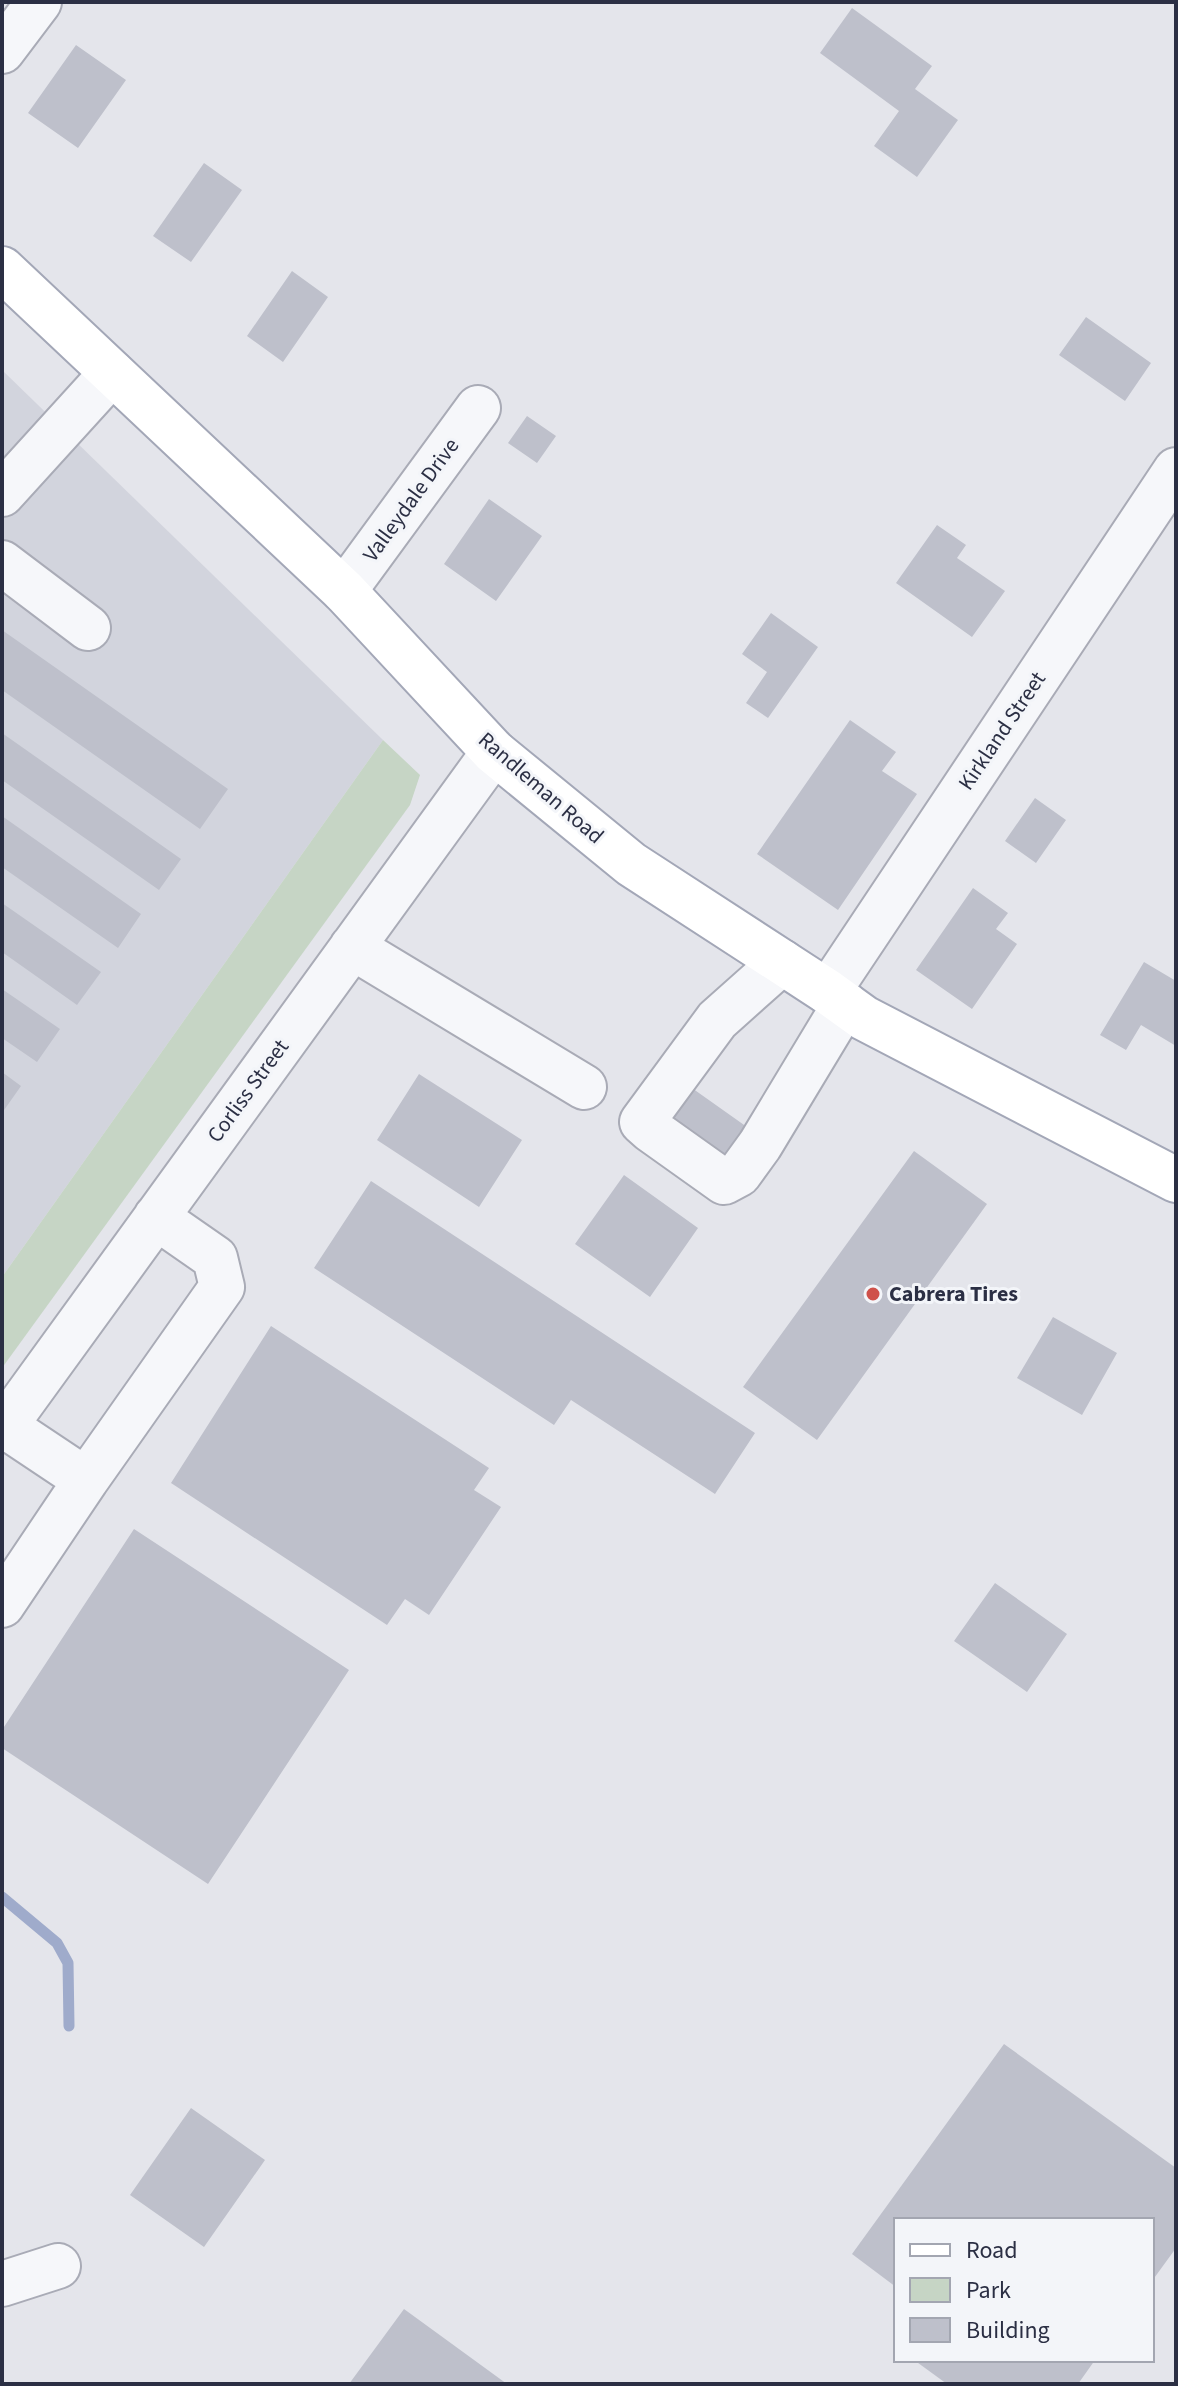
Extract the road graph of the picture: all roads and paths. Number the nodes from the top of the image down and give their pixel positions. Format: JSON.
{"nodes":[{"id":1,"x":39,"y":2,"type":"edge"},
{"id":2,"x":2,"y":51,"type":"edge"},
{"id":3,"x":2,"y":269,"type":"edge"},
{"id":4,"x":112,"y":373,"type":"junction"},
{"id":5,"x":478,"y":408,"type":"dead end"},
{"id":6,"x":1176,"y":470,"type":"edge"},
{"id":7,"x":2,"y":494,"type":"edge"},
{"id":8,"x":2,"y":563,"type":"edge"},
{"id":9,"x":344,"y":591,"type":"junction"},
{"id":10,"x":88,"y":628,"type":"dead end"},
{"id":11,"x":494,"y":752,"type":"junction"},
{"id":12,"x":352,"y":947,"type":"junction"},
{"id":13,"x":782,"y":962,"type":"junction"},
{"id":14,"x":836,"y":998,"type":"junction"},
{"id":15,"x":584,"y":1087,"type":"dead end"},
{"id":16,"x":1176,"y":1180,"type":"edge"},
{"id":17,"x":156,"y":1217,"type":"junction"},
{"id":18,"x":3,"y":1428,"type":"edge"},
{"id":19,"x":86,"y":1480,"type":"junction"},
{"id":20,"x":2,"y":1605,"type":"edge"},
{"id":21,"x":58,"y":2266,"type":"dead end"},
{"id":22,"x":2,"y":2284,"type":"edge"}],
"edges":[{"from":1,"to":2,"type":"street"},
{"from":3,"to":4,"type":"main road","name":"Randleman Road"},
{"from":4,"to":7,"type":"street"},
{"from":4,"to":9,"type":"main road","name":"Randleman Road"},
{"from":5,"to":9,"type":"street","name":"Valleydale Drive"},
{"from":6,"to":14,"type":"street","name":"Kirkland Street"},
{"from":8,"to":10,"type":"street"},
{"from":9,"to":11,"type":"main road","name":"Randleman Road"},
{"from":11,"to":12,"type":"street","name":"Corliss Street"},
{"from":11,"to":13,"type":"main road","name":"Randleman Road"},
{"from":12,"to":15,"type":"street"},
{"from":12,"to":17,"type":"street","name":"Corliss Street"},
{"from":13,"to":14,"type":"main road","name":"Randleman Road"},
{"from":13,"to":14,"type":"street","name":"Kirkland Street"},
{"from":14,"to":16,"type":"main road","name":"Randleman Road"},
{"from":17,"to":18,"type":"street","name":"Corliss Street"},
{"from":17,"to":19,"type":"street"},
{"from":18,"to":19,"type":"street"},
{"from":19,"to":20,"type":"street"},
{"from":21,"to":22,"type":"street"}]}
